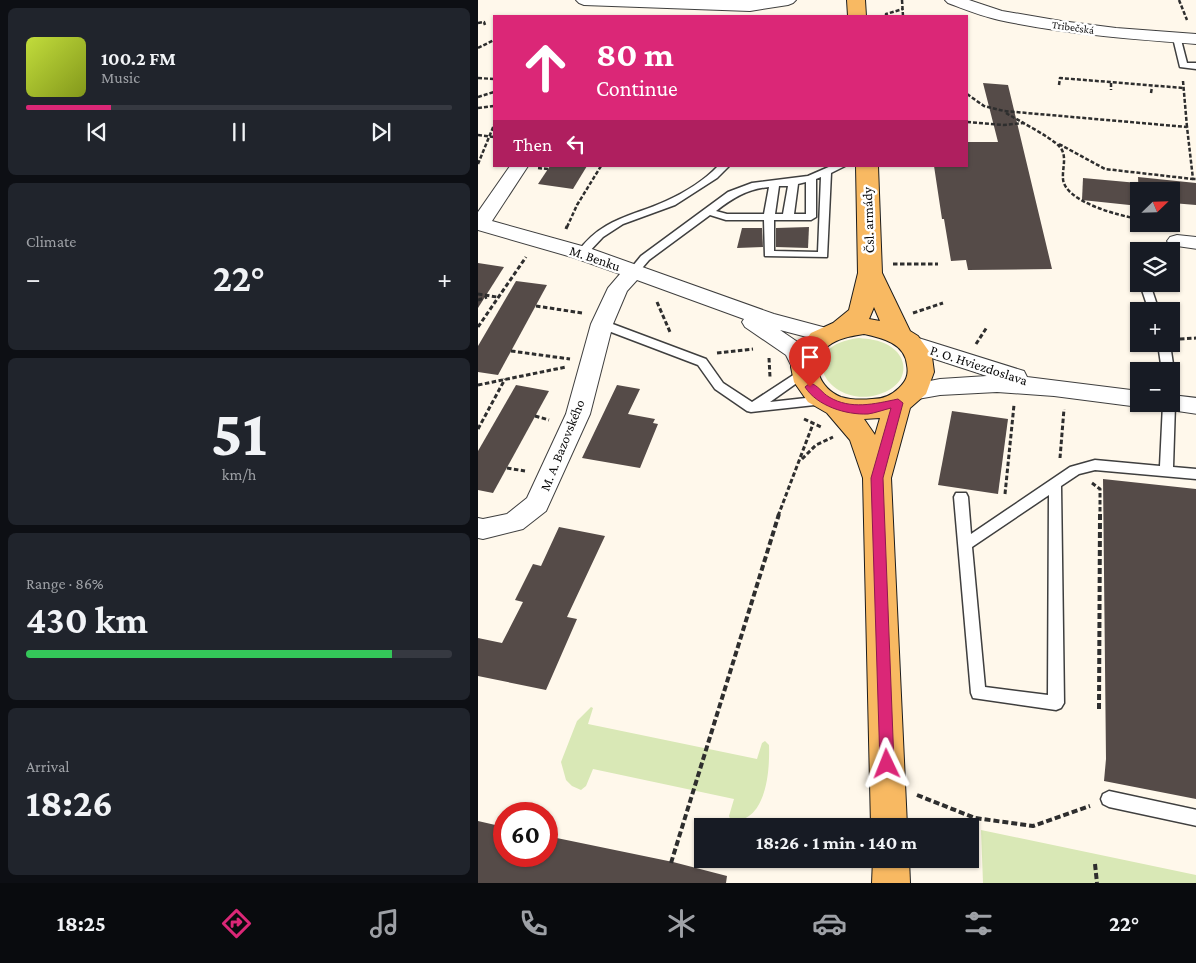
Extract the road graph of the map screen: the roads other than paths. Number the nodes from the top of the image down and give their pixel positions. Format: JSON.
{"nodes":[{"id":1,"x":584,"y":0,"type":"edge"},
{"id":2,"x":788,"y":0,"type":"edge"},
{"id":3,"x":856,"y":0,"type":"edge"},
{"id":4,"x":953,"y":0,"type":"edge"},
{"id":5,"x":857,"y":15,"type":"edge"},
{"id":6,"x":1193,"y":32,"type":"edge"},
{"id":7,"x":1177,"y":38,"type":"junction"},
{"id":8,"x":1196,"y":66,"type":"edge"},
{"id":9,"x":518,"y":167,"type":"edge"},
{"id":10,"x":723,"y":167,"type":"edge"},
{"id":11,"x":838,"y":167,"type":"edge"},
{"id":12,"x":867,"y":167,"type":"edge"},
{"id":13,"x":826,"y":173,"type":"junction"},
{"id":14,"x":811,"y":178,"type":"junction"},
{"id":15,"x":792,"y":182,"type":"junction"},
{"id":16,"x":774,"y":185,"type":"junction"},
{"id":17,"x":707,"y":211,"type":"junction"},
{"id":18,"x":770,"y":217,"type":"junction"},
{"id":19,"x":788,"y":217,"type":"junction"},
{"id":20,"x":479,"y":224,"type":"edge"},
{"id":21,"x":582,"y":253,"type":"junction"},
{"id":22,"x":880,"y":269,"type":"junction"},
{"id":23,"x":633,"y":272,"type":"junction"},
{"id":24,"x":707,"y":299,"type":"junction"},
{"id":25,"x":597,"y":319,"type":"junction"},
{"id":26,"x":907,"y":331,"type":"junction"},
{"id":27,"x":834,"y":332,"type":"junction"},
{"id":28,"x":803,"y":369,"type":"junction"},
{"id":29,"x":1046,"y":387,"type":"junction"},
{"id":30,"x":905,"y":398,"type":"junction"},
{"id":31,"x":1130,"y":398,"type":"edge"},
{"id":32,"x":831,"y":403,"type":"junction"},
{"id":33,"x":1180,"y":404,"type":"edge"},
{"id":34,"x":1196,"y":406,"type":"edge"},
{"id":35,"x":751,"y":408,"type":"junction"},
{"id":36,"x":1169,"y":412,"type":"edge"},
{"id":37,"x":1166,"y":471,"type":"junction"},
{"id":38,"x":1196,"y":474,"type":"edge"},
{"id":39,"x":877,"y":478,"type":"junction"},
{"id":40,"x":1055,"y":483,"type":"junction"},
{"id":41,"x":961,"y":497,"type":"dead end"},
{"id":42,"x":478,"y":528,"type":"edge"},
{"id":43,"x":966,"y":544,"type":"junction"},
{"id":44,"x":1109,"y":799,"type":"road end"},
{"id":45,"x":889,"y":818,"type":"edge"},
{"id":46,"x":1196,"y":818,"type":"edge"},
{"id":47,"x":890,"y":868,"type":"edge"},
{"id":48,"x":891,"y":883,"type":"edge"}],
"edges":[{"from":1,"to":2,"type":"street"},
{"from":3,"to":5,"type":"main road"},
{"from":4,"to":7,"type":"street","name":"Tribečská"},
{"from":6,"to":7,"type":"street","name":"Tribečská"},
{"from":7,"to":8,"type":"lane"},
{"from":9,"to":20,"type":"street","name":"M. Benku"},
{"from":10,"to":21,"type":"lane"},
{"from":11,"to":13,"type":"lane"},
{"from":12,"to":22,"type":"main road","name":"Čsl. armády"},
{"from":13,"to":14,"type":"lane"},
{"from":13,"to":18,"type":"lane"},
{"from":14,"to":15,"type":"lane"},
{"from":14,"to":19,"type":"lane"},
{"from":15,"to":16,"type":"lane"},
{"from":15,"to":19,"type":"lane"},
{"from":16,"to":17,"type":"lane"},
{"from":16,"to":18,"type":"lane"},
{"from":17,"to":18,"type":"lane"},
{"from":17,"to":23,"type":"lane"},
{"from":18,"to":19,"type":"lane"},
{"from":20,"to":21,"type":"street","name":"M. Benku"},
{"from":21,"to":23,"type":"street","name":"M. Benku"},
{"from":22,"to":26,"type":"main road","name":"Čsl. armády"},
{"from":22,"to":27,"type":"main road","name":"Čsl. armády"},
{"from":23,"to":24,"type":"street","name":"M. Benku"},
{"from":23,"to":25,"type":"street","name":"M. A. Bazovského"},
{"from":24,"to":27,"type":"street","name":"M. Benku"},
{"from":24,"to":28,"type":"street","name":"M. Benku"},
{"from":25,"to":35,"type":"lane"},
{"from":25,"to":42,"type":"street","name":"M. A. Bazovského"},
{"from":26,"to":27,"type":"main road"},
{"from":26,"to":29,"type":"street","name":"P. O. Hviezdoslava"},
{"from":26,"to":30,"type":"main road"},
{"from":27,"to":28,"type":"main road"},
{"from":28,"to":32,"type":"main road"},
{"from":28,"to":35,"type":"lane"},
{"from":29,"to":30,"type":"street","name":"P. O. Hviezdoslava"},
{"from":29,"to":31,"type":"street","name":"P. O. Hviezdoslava"},
{"from":30,"to":32,"type":"main road"},
{"from":30,"to":39,"type":"main road"},
{"from":32,"to":35,"type":"lane"},
{"from":32,"to":39,"type":"main road"},
{"from":33,"to":34,"type":"street"},
{"from":36,"to":37,"type":"lane"},
{"from":37,"to":38,"type":"lane"},
{"from":37,"to":40,"type":"lane"},
{"from":39,"to":45,"type":"main road"},
{"from":40,"to":43,"type":"lane"},
{"from":40,"to":43,"type":"lane"},
{"from":41,"to":43,"type":"lane"},
{"from":44,"to":46,"type":"lane"},
{"from":47,"to":48,"type":"main road"}]}
